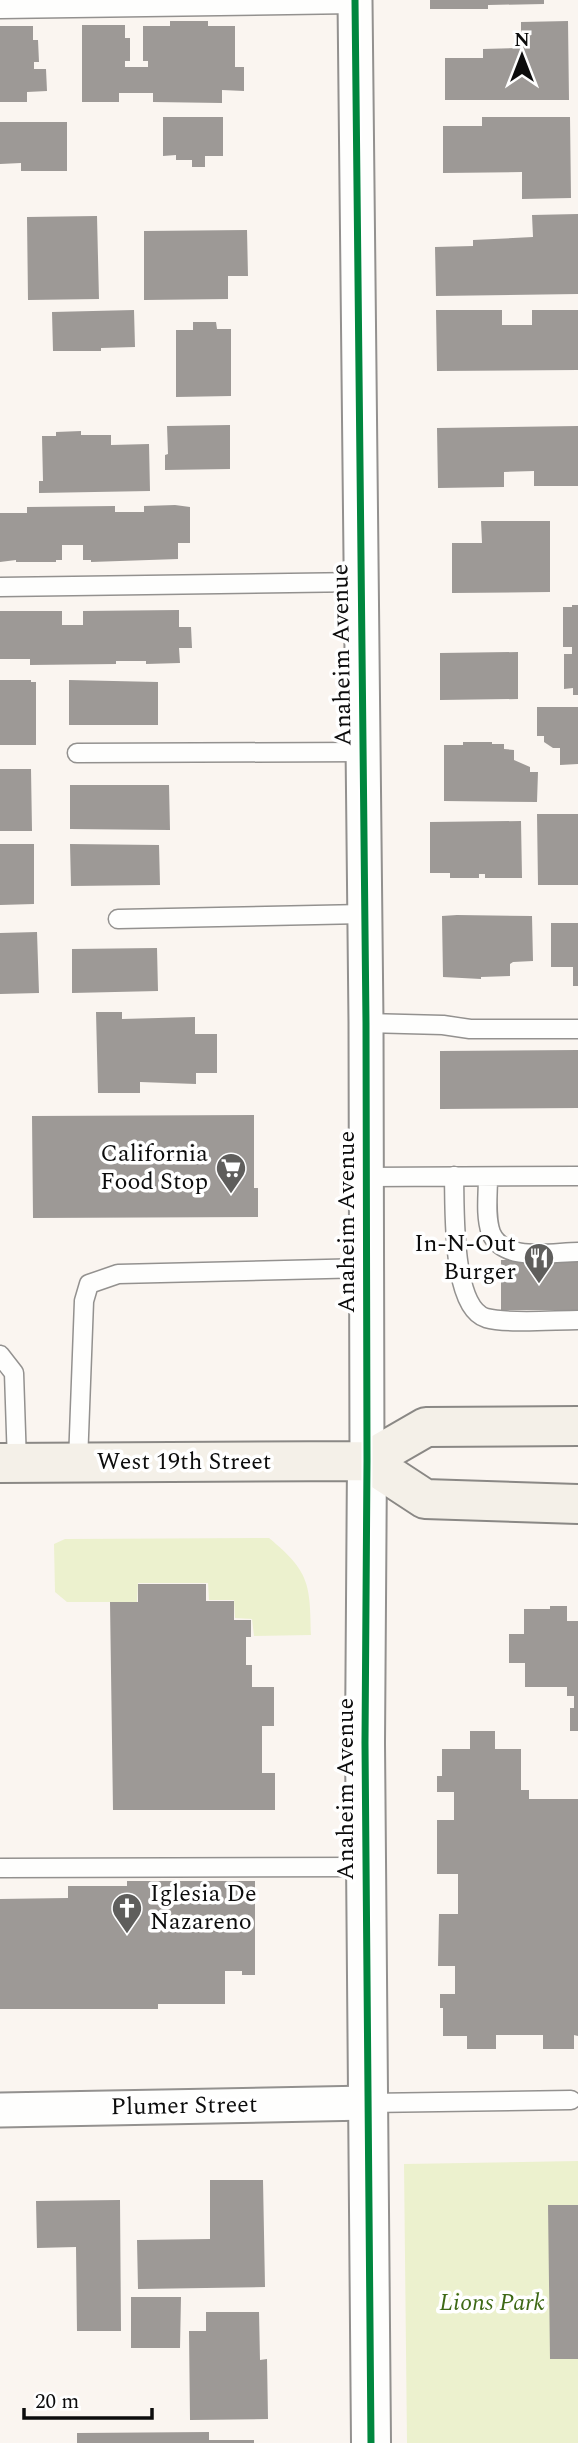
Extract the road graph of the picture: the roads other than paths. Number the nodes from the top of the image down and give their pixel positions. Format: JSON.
{"nodes":[{"id":1,"x":355,"y":2,"type":"edge"},
{"id":2,"x":0,"y":9,"type":"edge"},
{"id":3,"x":360,"y":582,"type":"junction"},
{"id":4,"x":0,"y":587,"type":"edge"},
{"id":5,"x":363,"y":752,"type":"junction"},
{"id":6,"x":77,"y":753,"type":"dead end"},
{"id":7,"x":364,"y":914,"type":"junction"},
{"id":8,"x":118,"y":919,"type":"dead end"},
{"id":9,"x":366,"y":1023,"type":"junction"},
{"id":10,"x":578,"y":1029,"type":"edge"},
{"id":11,"x":454,"y":1176,"type":"junction"},
{"id":12,"x":578,"y":1176,"type":"edge"},
{"id":13,"x":366,"y":1177,"type":"junction"},
{"id":14,"x":488,"y":1177,"type":"junction"},
{"id":15,"x":578,"y":1252,"type":"edge"},
{"id":16,"x":367,"y":1268,"type":"junction"},
{"id":17,"x":578,"y":1320,"type":"edge"},
{"id":18,"x":0,"y":1355,"type":"edge"},
{"id":19,"x":578,"y":1426,"type":"edge"},
{"id":20,"x":367,"y":1461,"type":"junction"},
{"id":21,"x":78,"y":1462,"type":"junction"},
{"id":22,"x":8,"y":1463,"type":"edge"},
{"id":23,"x":578,"y":1504,"type":"edge"},
{"id":24,"x":366,"y":1867,"type":"junction"},
{"id":25,"x":0,"y":1868,"type":"edge"},
{"id":26,"x":571,"y":2100,"type":"dead end"},
{"id":27,"x":368,"y":2102,"type":"junction"},
{"id":28,"x":0,"y":2110,"type":"edge"},
{"id":29,"x":371,"y":2443,"type":"edge"}],
"edges":[{"from":1,"to":2,"type":"lane"},
{"from":1,"to":3,"type":"street","name":"Anaheim Avenue"},
{"from":3,"to":4,"type":"lane"},
{"from":3,"to":5,"type":"street","name":"Anaheim Avenue"},
{"from":5,"to":6,"type":"lane"},
{"from":5,"to":7,"type":"street","name":"Anaheim Avenue"},
{"from":7,"to":8,"type":"lane"},
{"from":7,"to":9,"type":"street","name":"Anaheim Avenue"},
{"from":9,"to":10,"type":"lane"},
{"from":9,"to":13,"type":"street","name":"Anaheim Avenue"},
{"from":11,"to":13,"type":"lane"},
{"from":11,"to":14,"type":"lane"},
{"from":11,"to":17,"type":"lane"},
{"from":12,"to":14,"type":"lane"},
{"from":13,"to":16,"type":"street","name":"Anaheim Avenue"},
{"from":14,"to":15,"type":"lane"},
{"from":16,"to":20,"type":"street","name":"Anaheim Avenue"},
{"from":16,"to":21,"type":"lane"},
{"from":18,"to":22,"type":"lane"},
{"from":19,"to":20,"type":"main road","name":"West 19th Street"},
{"from":20,"to":21,"type":"main road","name":"West 19th Street"},
{"from":20,"to":23,"type":"main road"},
{"from":20,"to":24,"type":"street","name":"Anaheim Avenue"},
{"from":21,"to":22,"type":"main road","name":"West 19th Street"},
{"from":24,"to":25,"type":"lane"},
{"from":24,"to":27,"type":"street","name":"Anaheim Avenue"},
{"from":26,"to":27,"type":"lane"},
{"from":27,"to":28,"type":"street","name":"Plumer Street"},
{"from":27,"to":29,"type":"street","name":"Anaheim Avenue"}]}
